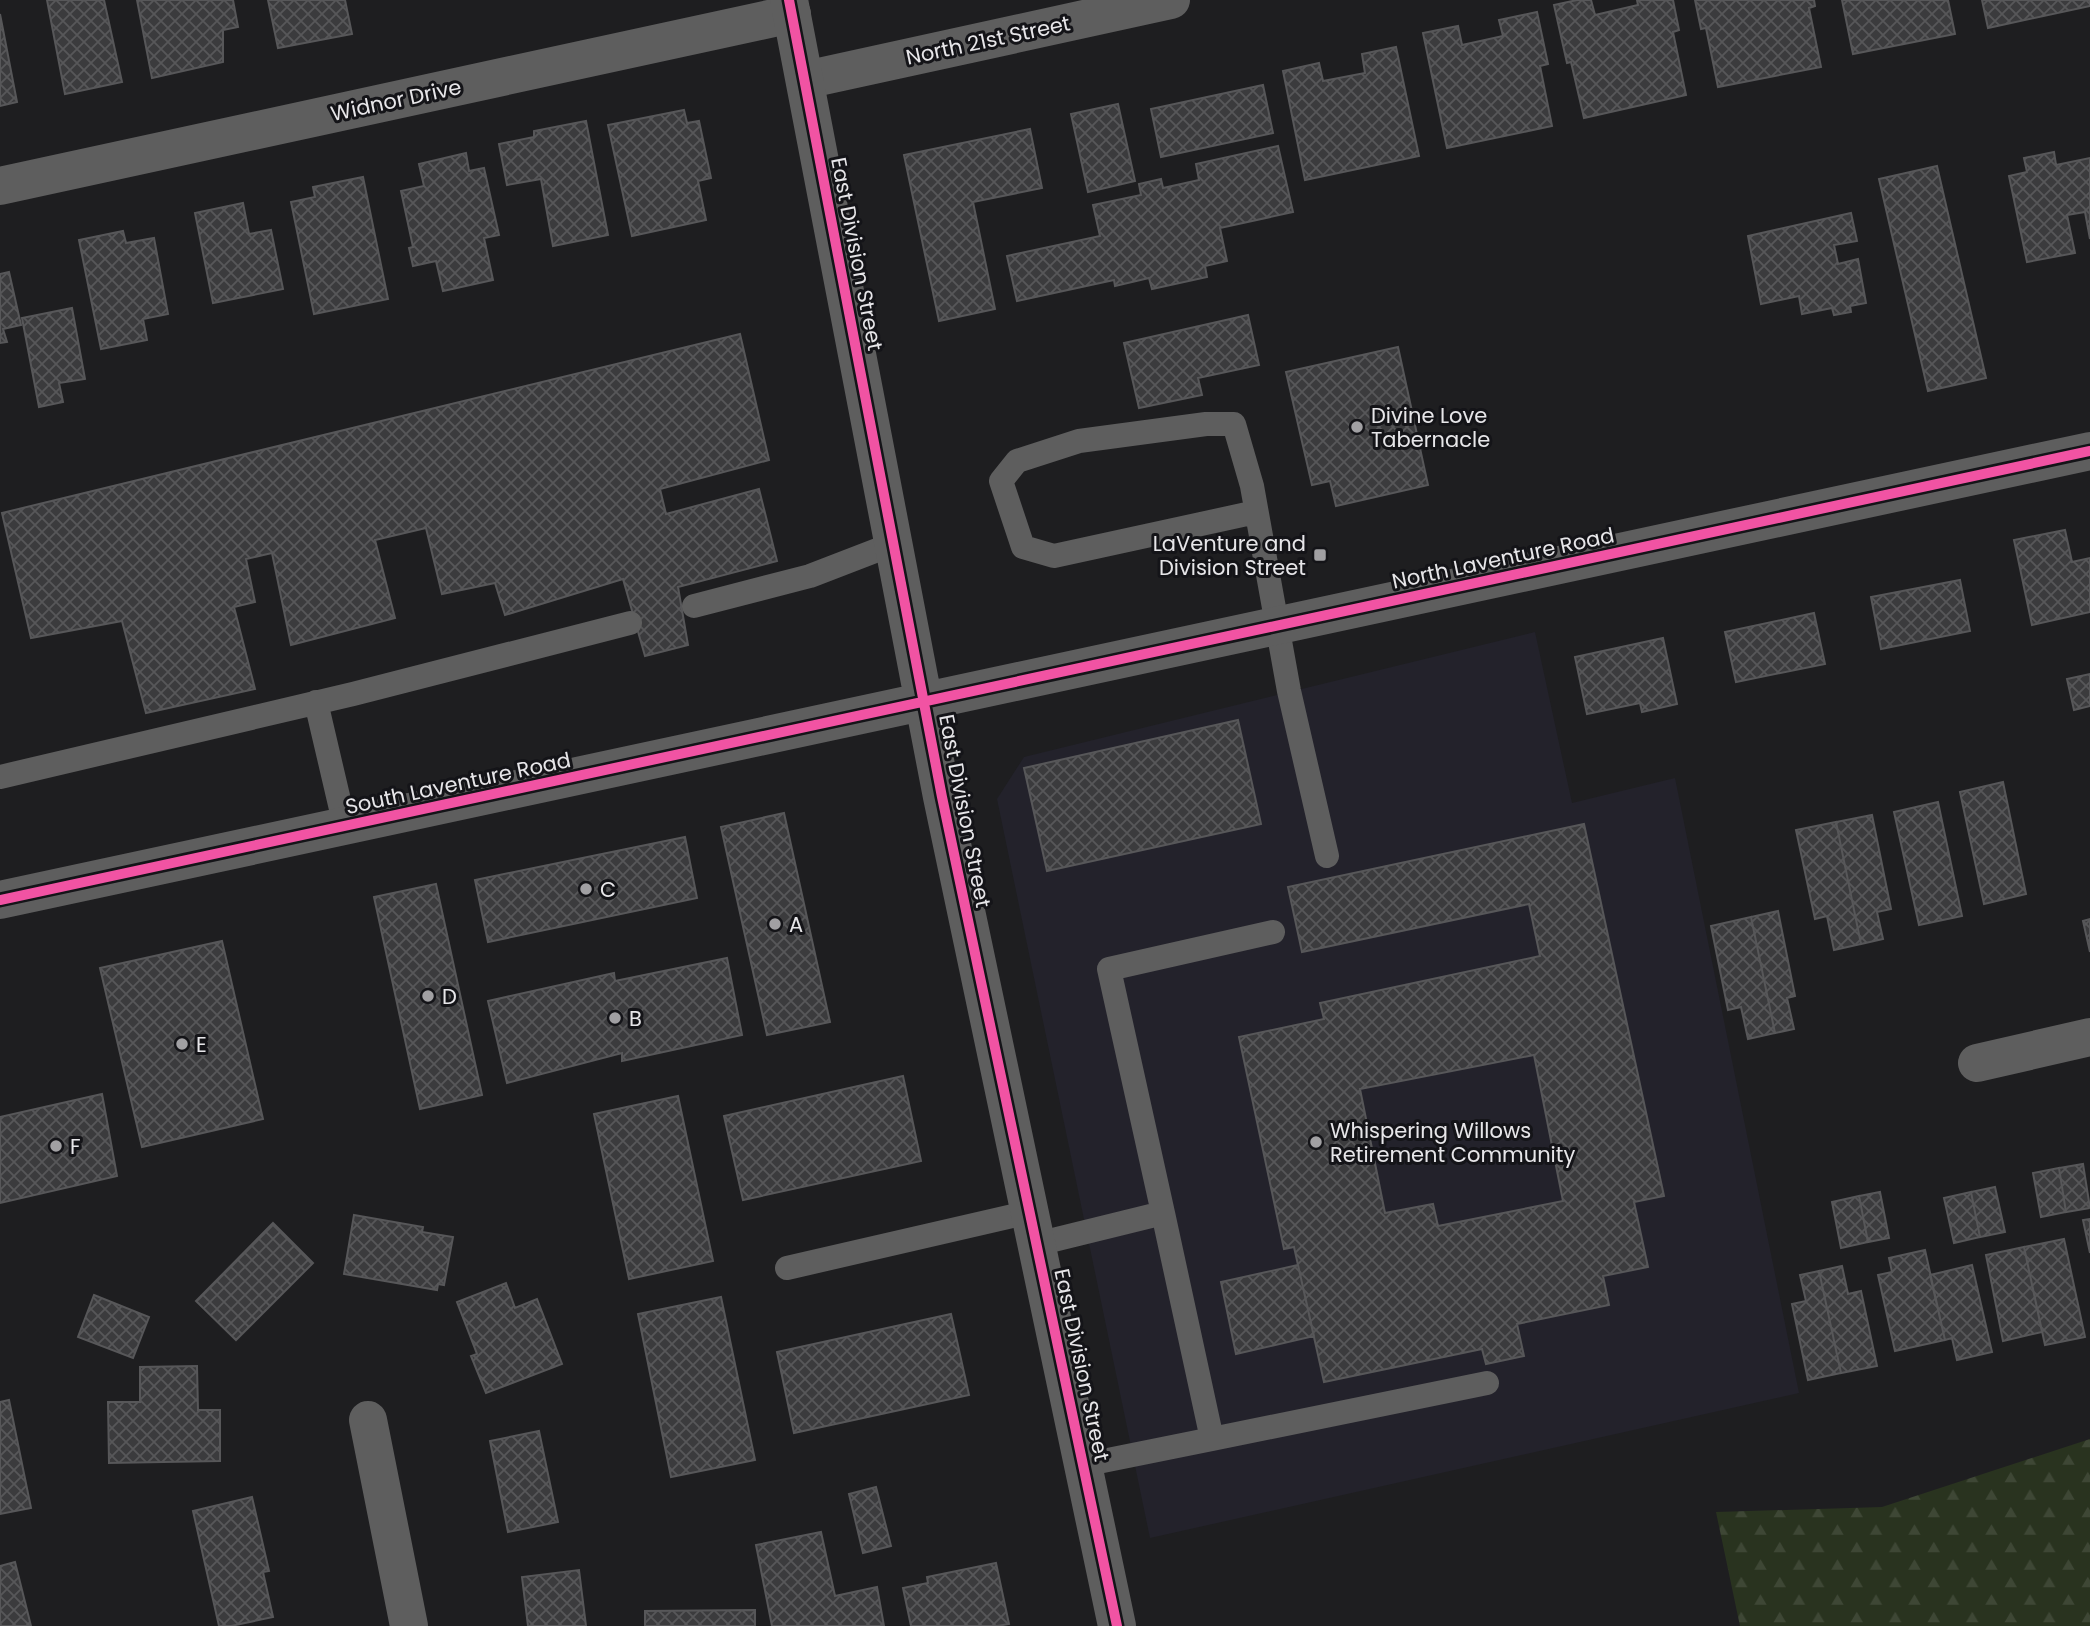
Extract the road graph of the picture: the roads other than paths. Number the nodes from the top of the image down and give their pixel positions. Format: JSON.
{"nodes":[{"id":1,"x":1171,"y":0,"type":"edge"},
{"id":2,"x":791,"y":7,"type":"edge"},
{"id":3,"x":1070,"y":11,"type":"edge"},
{"id":4,"x":805,"y":80,"type":"junction"},
{"id":5,"x":0,"y":186,"type":"edge"},
{"id":6,"x":2090,"y":452,"type":"edge"},
{"id":7,"x":1256,"y":512,"type":"junction"},
{"id":8,"x":893,"y":544,"type":"junction"},
{"id":9,"x":694,"y":606,"type":"dead end"},
{"id":10,"x":630,"y":622,"type":"dead end"},
{"id":11,"x":1277,"y":627,"type":"junction"},
{"id":12,"x":316,"y":702,"type":"junction"},
{"id":13,"x":924,"y":703,"type":"junction"},
{"id":14,"x":0,"y":777,"type":"edge"},
{"id":15,"x":345,"y":826,"type":"junction"},
{"id":16,"x":1327,"y":856,"type":"dead end"},
{"id":17,"x":1,"y":896,"type":"edge"},
{"id":18,"x":1273,"y":932,"type":"dead end"},
{"id":19,"x":2090,"y":1037,"type":"edge"},
{"id":20,"x":1977,"y":1063,"type":"dead end"},
{"id":21,"x":1163,"y":1213,"type":"junction"},
{"id":22,"x":1033,"y":1228,"type":"junction"},
{"id":23,"x":787,"y":1268,"type":"dead end"},
{"id":24,"x":1488,"y":1383,"type":"dead end"},
{"id":25,"x":368,"y":1420,"type":"dead end"},
{"id":26,"x":1212,"y":1439,"type":"junction"},
{"id":27,"x":1083,"y":1465,"type":"junction"},
{"id":28,"x":409,"y":1626,"type":"edge"},
{"id":29,"x":1117,"y":1626,"type":"edge"}],
"edges":[{"from":1,"to":3,"type":"street","name":"North 21st Street"},
{"from":2,"to":4,"type":"street","name":"East Division Street"},
{"from":2,"to":5,"type":"street","name":"Widnor Drive"},
{"from":3,"to":4,"type":"street","name":"North 21st Street"},
{"from":4,"to":8,"type":"street","name":"East Division Street"},
{"from":6,"to":11,"type":"street","name":"North Laventure Road"},
{"from":7,"to":7,"type":"lane"},
{"from":7,"to":11,"type":"lane"},
{"from":8,"to":9,"type":"lane"},
{"from":8,"to":13,"type":"street","name":"East Division Street"},
{"from":10,"to":12,"type":"lane"},
{"from":11,"to":13,"type":"street","name":"North Laventure Road"},
{"from":11,"to":16,"type":"lane"},
{"from":12,"to":14,"type":"lane"},
{"from":12,"to":15,"type":"lane"},
{"from":13,"to":15,"type":"street","name":"South Laventure Road"},
{"from":13,"to":22,"type":"street","name":"East Division Street"},
{"from":15,"to":17,"type":"street","name":"South Laventure Road"},
{"from":18,"to":21,"type":"lane"},
{"from":19,"to":20,"type":"street"},
{"from":21,"to":22,"type":"lane"},
{"from":21,"to":26,"type":"lane"},
{"from":22,"to":23,"type":"lane"},
{"from":22,"to":27,"type":"street","name":"East Division Street"},
{"from":24,"to":26,"type":"lane"},
{"from":25,"to":28,"type":"street"},
{"from":26,"to":27,"type":"lane"},
{"from":27,"to":29,"type":"street","name":"East Division Street"}]}
